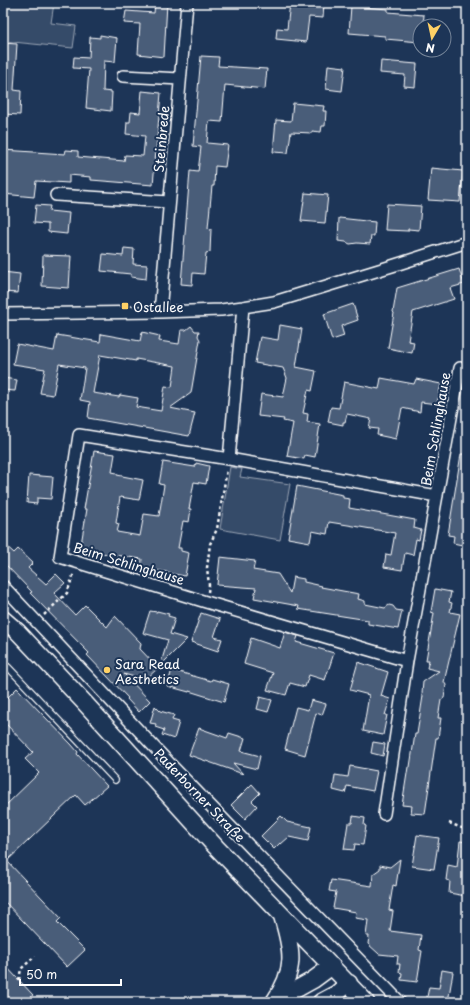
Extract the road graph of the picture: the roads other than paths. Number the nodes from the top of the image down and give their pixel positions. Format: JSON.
{"nodes":[{"id":1,"x":187,"y":3,"type":"edge"},
{"id":2,"x":122,"y":76,"type":"dead end"},
{"id":3,"x":180,"y":79,"type":"junction"},
{"id":4,"x":56,"y":195,"type":"dead end"},
{"id":5,"x":169,"y":202,"type":"junction"},
{"id":6,"x":467,"y":242,"type":"edge"},
{"id":7,"x":243,"y":307,"type":"junction"},
{"id":8,"x":160,"y":312,"type":"junction"},
{"id":9,"x":3,"y":314,"type":"edge"},
{"id":10,"x":460,"y":368,"type":"dead end"},
{"id":11,"x":229,"y":459,"type":"junction"},
{"id":12,"x":437,"y":496,"type":"junction"},
{"id":13,"x":3,"y":586,"type":"edge"},
{"id":14,"x":3,"y":619,"type":"edge"},
{"id":15,"x":407,"y":661,"type":"junction"},
{"id":16,"x":3,"y":671,"type":"edge"},
{"id":17,"x":115,"y":780,"type":"dead end"},
{"id":18,"x":384,"y":814,"type":"dead end"},
{"id":19,"x":282,"y":915,"type":"junction"},
{"id":20,"x":332,"y":966,"type":"junction"},
{"id":21,"x":349,"y":984,"type":"junction"},
{"id":22,"x":274,"y":1002,"type":"edge"},
{"id":23,"x":321,"y":1002,"type":"edge"},
{"id":24,"x":366,"y":1002,"type":"edge"},
{"id":25,"x":400,"y":1002,"type":"edge"}],
"edges":[{"from":1,"to":3,"type":"street","name":"Steinbrede"},
{"from":2,"to":3,"type":"street"},
{"from":3,"to":5,"type":"street","name":"Steinbrede"},
{"from":4,"to":5,"type":"street"},
{"from":5,"to":8,"type":"street","name":"Steinbrede"},
{"from":6,"to":7,"type":"street"},
{"from":7,"to":8,"type":"street"},
{"from":7,"to":11,"type":"street"},
{"from":8,"to":9,"type":"street"},
{"from":10,"to":12,"type":"street","name":"Beim Schlinghause"},
{"from":11,"to":12,"type":"street","name":"Beim Schlinghause"},
{"from":11,"to":15,"type":"street","name":"Beim Schlinghause"},
{"from":12,"to":15,"type":"street","name":"Beim Schlinghause"},
{"from":13,"to":25,"type":"street","name":"Paderborner Straße"},
{"from":14,"to":19,"type":"street","name":"Paderborner Straße"},
{"from":15,"to":18,"type":"street","name":"Beim Schlinghause"},
{"from":16,"to":17,"type":"lane"},
{"from":19,"to":20,"type":"street","name":"Paderborner Straße"},
{"from":19,"to":22,"type":"street"},
{"from":20,"to":21,"type":"street","name":"Paderborner Straße"},
{"from":20,"to":22,"type":"street"},
{"from":21,"to":23,"type":"street"},
{"from":21,"to":24,"type":"street","name":"Paderborner Straße"}]}
